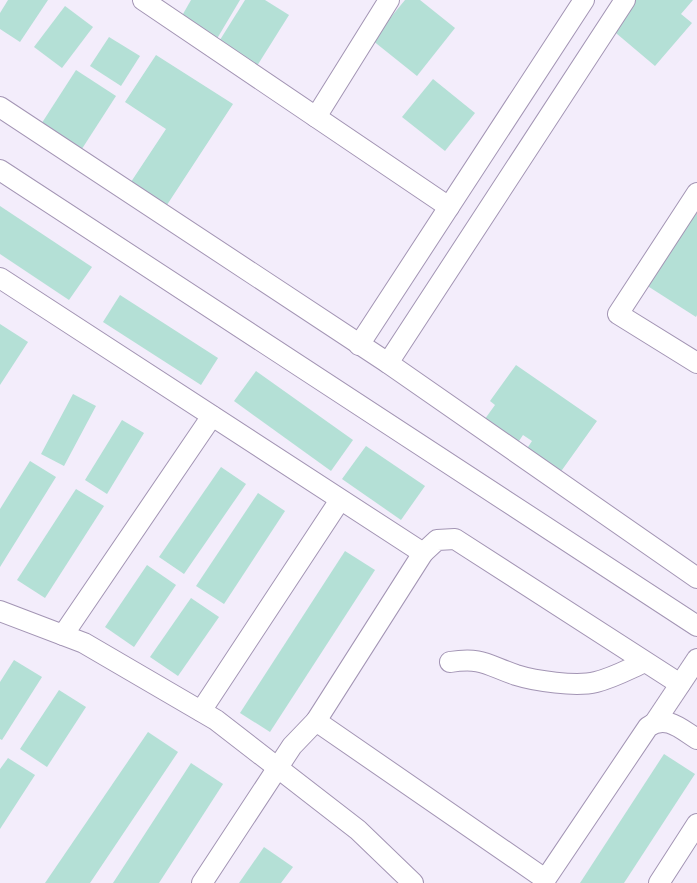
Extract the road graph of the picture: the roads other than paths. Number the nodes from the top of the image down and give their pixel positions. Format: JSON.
{"nodes":[{"id":1,"x":143,"y":0,"type":"edge"},
{"id":2,"x":389,"y":0,"type":"edge"},
{"id":3,"x":584,"y":0,"type":"edge"},
{"id":4,"x":625,"y":0,"type":"edge"},
{"id":5,"x":0,"y":107,"type":"edge"},
{"id":6,"x":316,"y":117,"type":"junction"},
{"id":7,"x":0,"y":170,"type":"edge"},
{"id":8,"x":697,"y":194,"type":"edge"},
{"id":9,"x":449,"y":207,"type":"junction"},
{"id":10,"x":0,"y":278,"type":"edge"},
{"id":11,"x":360,"y":345,"type":"junction"},
{"id":12,"x":388,"y":363,"type":"junction"},
{"id":13,"x":697,"y":363,"type":"edge"},
{"id":14,"x":212,"y":416,"type":"junction"},
{"id":15,"x":340,"y":500,"type":"junction"},
{"id":16,"x":423,"y":554,"type":"junction"},
{"id":17,"x":697,"y":578,"type":"edge"},
{"id":18,"x":0,"y":611,"type":"edge"},
{"id":19,"x":697,"y":626,"type":"edge"},
{"id":20,"x":63,"y":635,"type":"junction"},
{"id":21,"x":697,"y":659,"type":"edge"},
{"id":22,"x":450,"y":662,"type":"dead end"},
{"id":23,"x":645,"y":662,"type":"junction"},
{"id":24,"x":680,"y":684,"type":"junction"},
{"id":25,"x":201,"y":711,"type":"junction"},
{"id":26,"x":316,"y":720,"type":"junction"},
{"id":27,"x":655,"y":722,"type":"junction"},
{"id":28,"x":697,"y":739,"type":"edge"},
{"id":29,"x":278,"y":768,"type":"junction"},
{"id":30,"x":697,"y":824,"type":"edge"},
{"id":31,"x":544,"y":881,"type":"edge"},
{"id":32,"x":202,"y":883,"type":"edge"},
{"id":33,"x":413,"y":883,"type":"edge"},
{"id":34,"x":659,"y":883,"type":"edge"}],
"edges":[{"from":1,"to":6,"type":"street"},
{"from":2,"to":6,"type":"street"},
{"from":3,"to":9,"type":"street"},
{"from":4,"to":12,"type":"street"},
{"from":5,"to":11,"type":"street"},
{"from":6,"to":9,"type":"street"},
{"from":7,"to":19,"type":"street"},
{"from":8,"to":13,"type":"street"},
{"from":9,"to":11,"type":"street"},
{"from":10,"to":14,"type":"street"},
{"from":11,"to":12,"type":"street"},
{"from":12,"to":17,"type":"street"},
{"from":14,"to":15,"type":"street"},
{"from":14,"to":20,"type":"street"},
{"from":15,"to":16,"type":"street"},
{"from":15,"to":25,"type":"street"},
{"from":16,"to":23,"type":"street"},
{"from":16,"to":26,"type":"street"},
{"from":18,"to":20,"type":"street"},
{"from":20,"to":25,"type":"street"},
{"from":21,"to":24,"type":"street"},
{"from":22,"to":23,"type":"street"},
{"from":23,"to":24,"type":"street"},
{"from":24,"to":27,"type":"street"},
{"from":25,"to":29,"type":"street"},
{"from":26,"to":29,"type":"street"},
{"from":26,"to":31,"type":"street"},
{"from":27,"to":28,"type":"street"},
{"from":27,"to":31,"type":"street"},
{"from":29,"to":32,"type":"street"},
{"from":29,"to":33,"type":"street"},
{"from":30,"to":34,"type":"street"}]}
